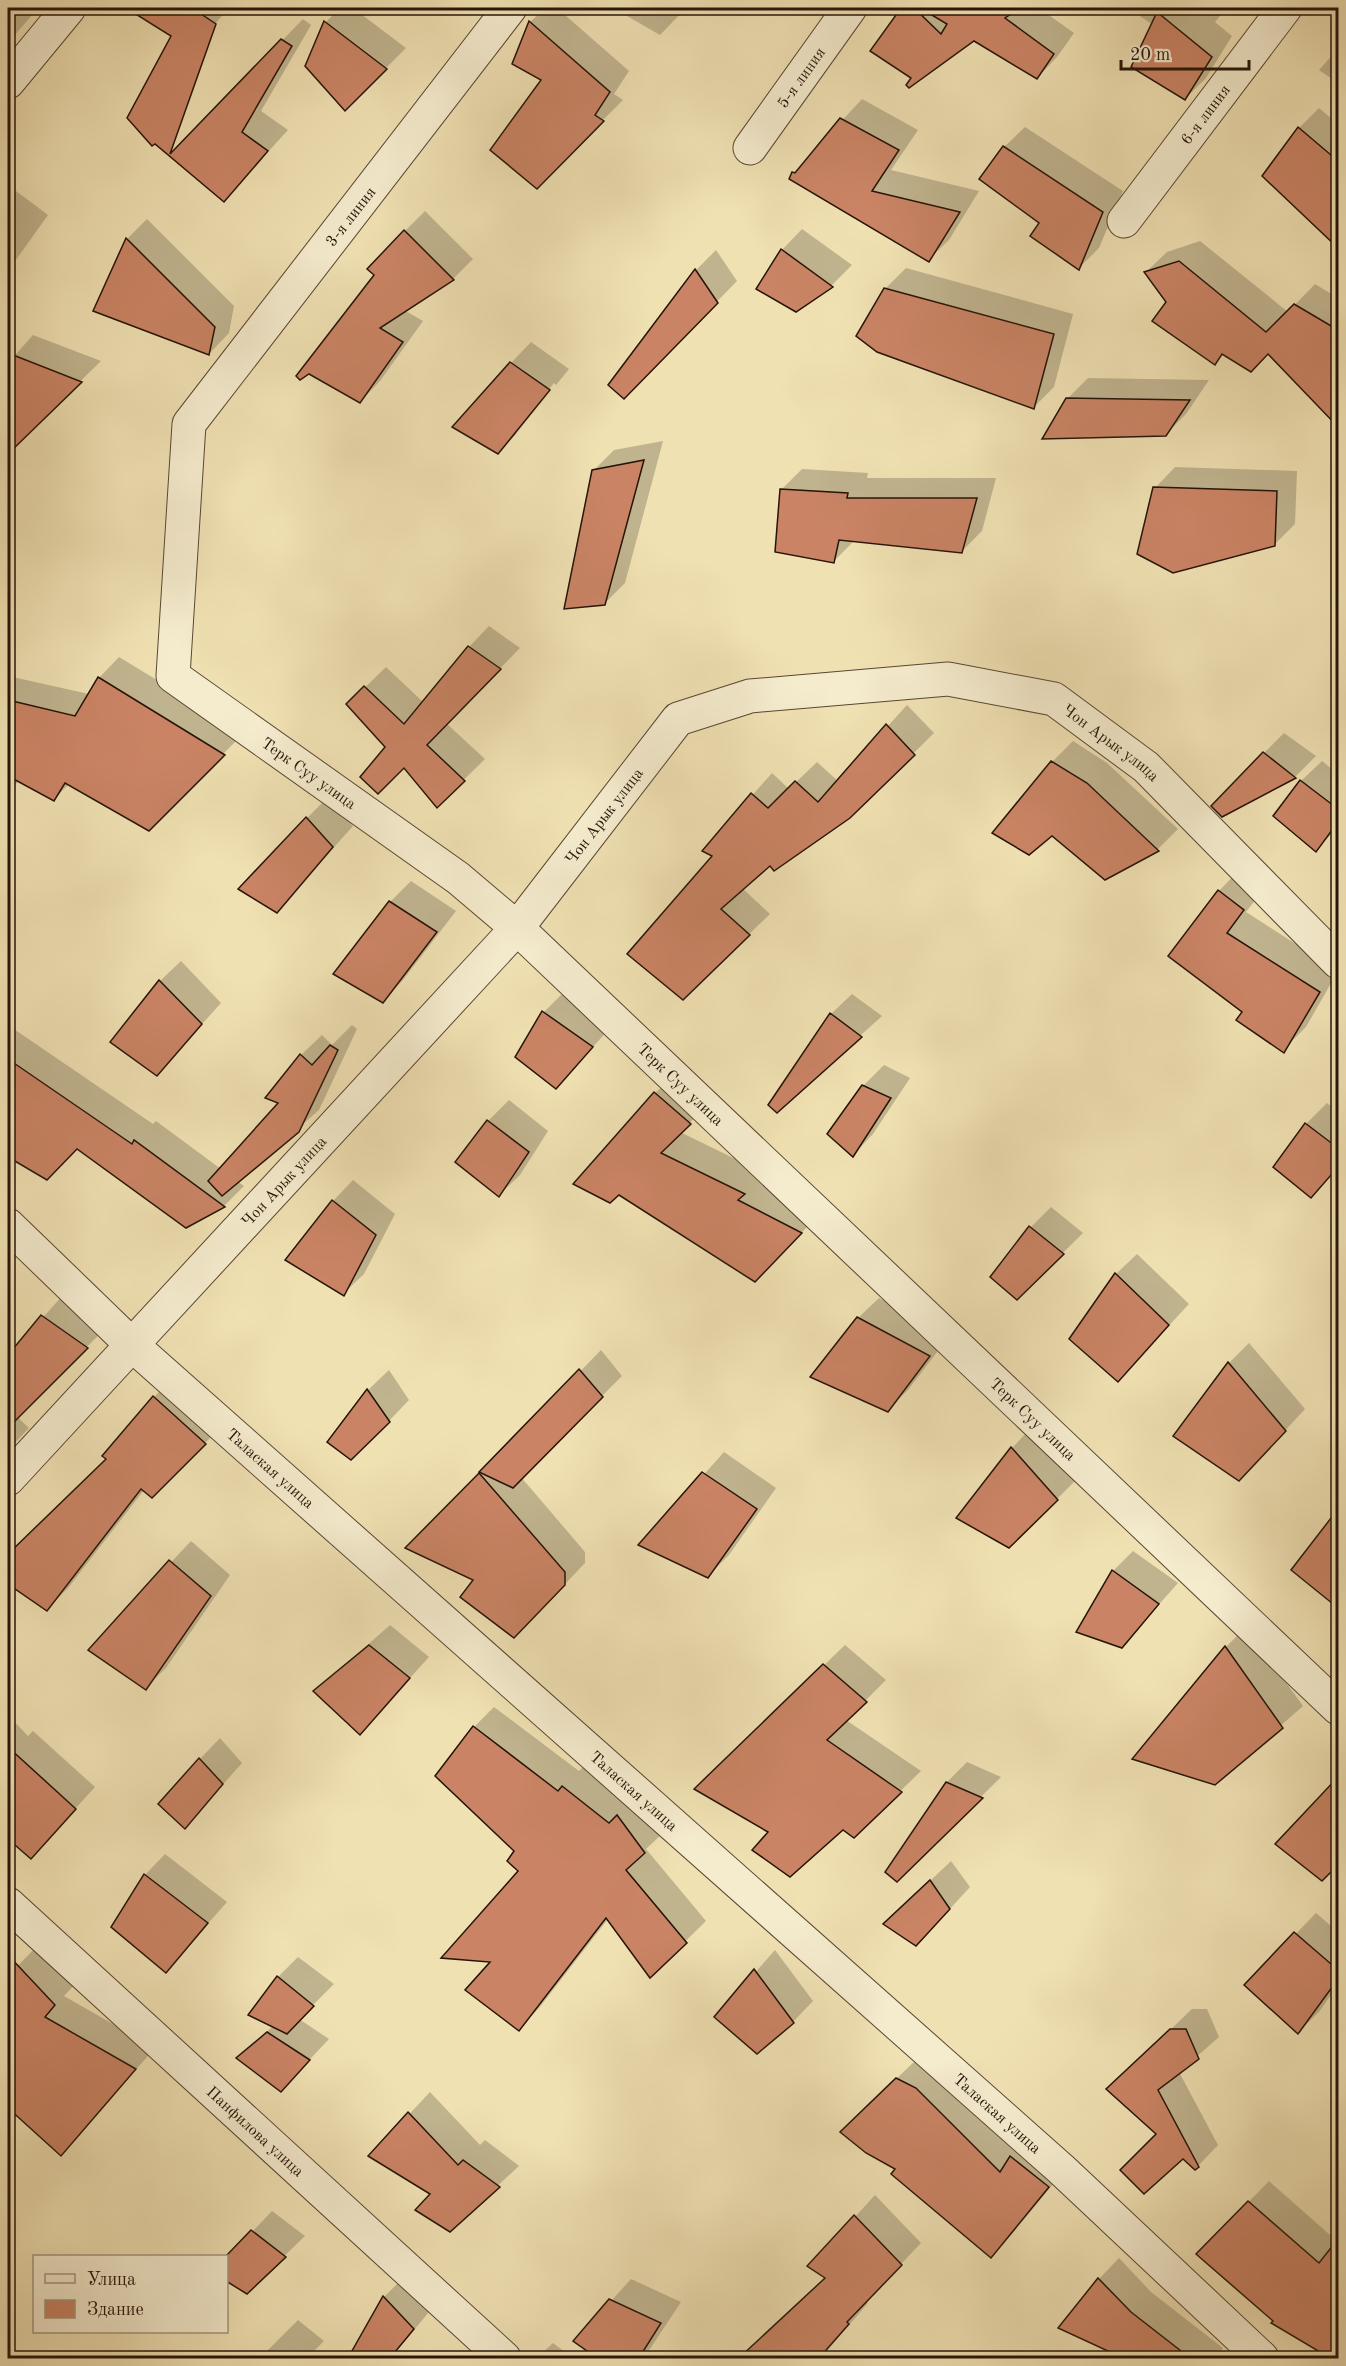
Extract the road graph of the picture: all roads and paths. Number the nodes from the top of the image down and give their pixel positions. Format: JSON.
{"nodes":[{"id":1,"x":69,"y":8,"type":"edge"},
{"id":2,"x":510,"y":8,"type":"edge"},
{"id":3,"x":850,"y":8,"type":"edge"},
{"id":4,"x":1286,"y":8,"type":"edge"},
{"id":5,"x":8,"y":81,"type":"edge"},
{"id":6,"x":750,"y":148,"type":"dead end"},
{"id":7,"x":1124,"y":221,"type":"dead end"},
{"id":8,"x":189,"y":424,"type":"joint"},
{"id":9,"x":517,"y":928,"type":"junction"},
{"id":10,"x":1338,"y":962,"type":"edge"},
{"id":11,"x":8,"y":1225,"type":"edge"},
{"id":12,"x":131,"y":1344,"type":"junction"},
{"id":13,"x":8,"y":1479,"type":"edge"},
{"id":14,"x":1338,"y":1708,"type":"edge"},
{"id":15,"x":8,"y":1904,"type":"edge"},
{"id":16,"x":504,"y":2358,"type":"edge"},
{"id":17,"x":1262,"y":2358,"type":"edge"}],
"edges":[{"from":1,"to":5,"type":"street"},
{"from":2,"to":8,"type":"street","name":"3-я линия"},
{"from":3,"to":6,"type":"street","name":"5-я линия"},
{"from":4,"to":7,"type":"street","name":"6-я линия"},
{"from":8,"to":9,"type":"street","name":"Терк Суу улица"},
{"from":9,"to":10,"type":"street","name":"Чон Арык улица"},
{"from":9,"to":12,"type":"street","name":"Чон Арык улица"},
{"from":9,"to":14,"type":"street","name":"Терк Суу улица"},
{"from":11,"to":12,"type":"street","name":"Талаская улица"},
{"from":12,"to":13,"type":"street","name":"Чон Арык улица"},
{"from":12,"to":17,"type":"street","name":"Талаская улица"},
{"from":15,"to":16,"type":"street","name":"Панфилова улица"}]}
